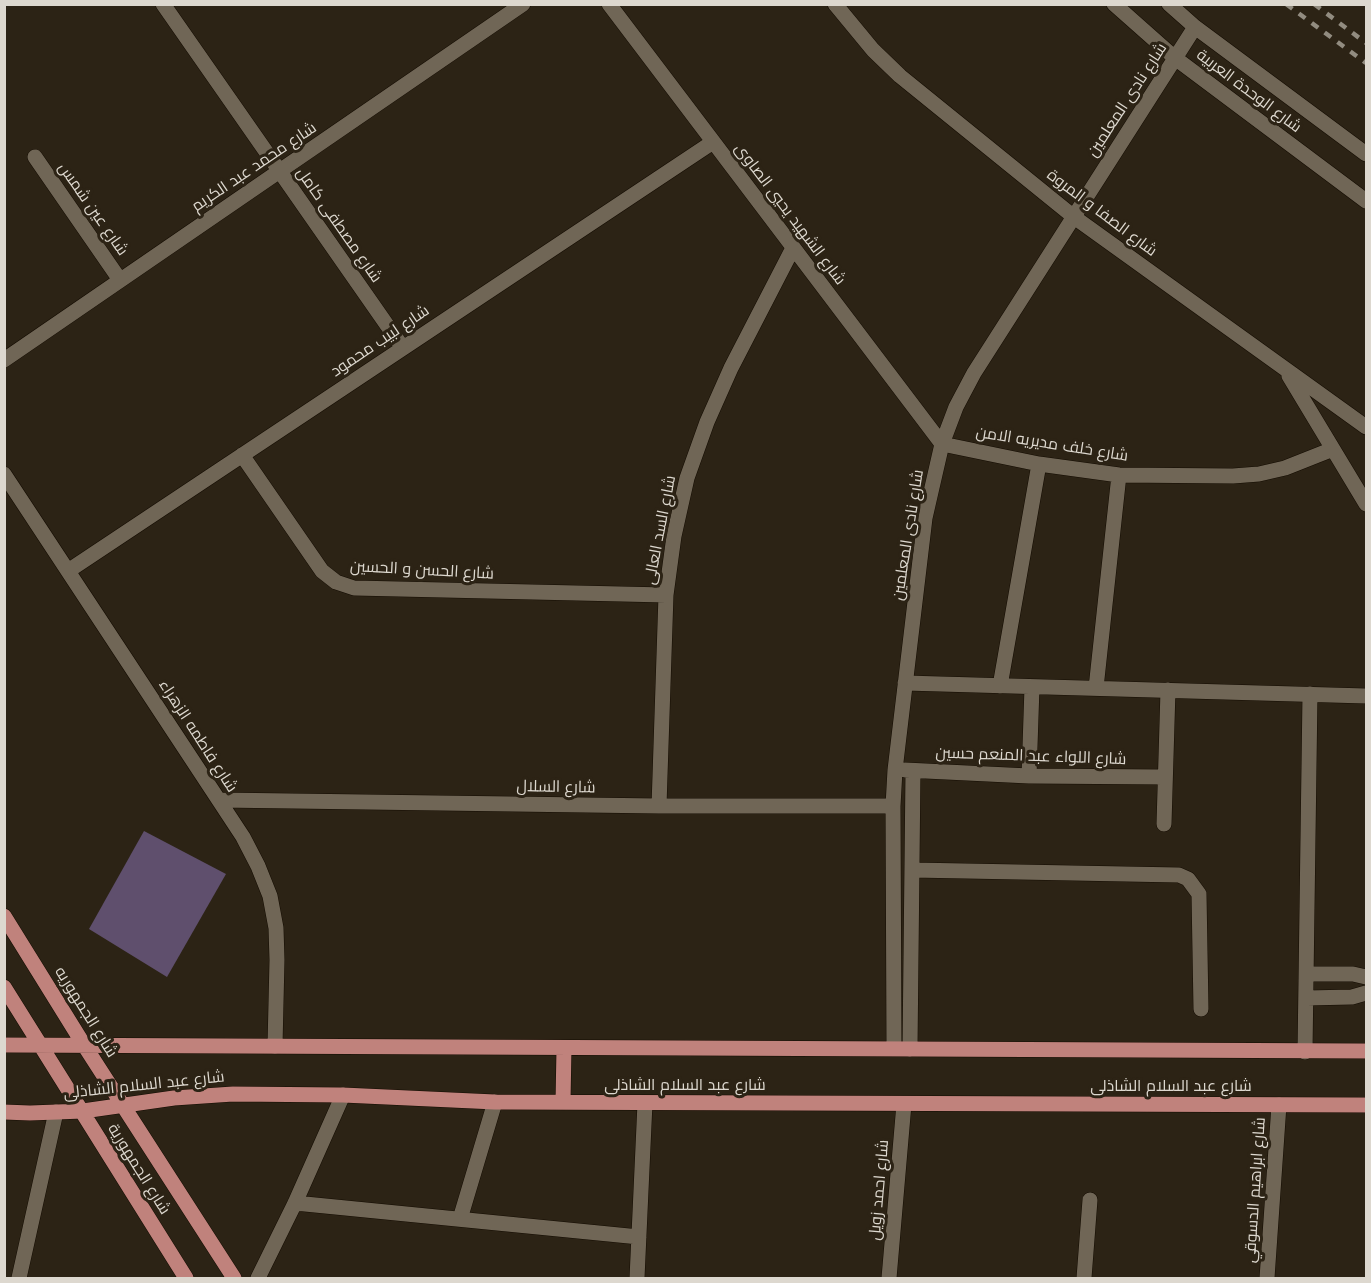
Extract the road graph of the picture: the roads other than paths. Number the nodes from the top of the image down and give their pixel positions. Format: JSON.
{"nodes":[{"id":1,"x":163,"y":4,"type":"edge"},
{"id":2,"x":523,"y":4,"type":"edge"},
{"id":3,"x":609,"y":4,"type":"edge"},
{"id":4,"x":835,"y":4,"type":"edge"},
{"id":5,"x":1113,"y":4,"type":"edge"},
{"id":6,"x":1169,"y":4,"type":"edge"},
{"id":7,"x":1195,"y":27,"type":"junction"},
{"id":8,"x":1175,"y":58,"type":"junction"},
{"id":9,"x":712,"y":142,"type":"junction"},
{"id":10,"x":1366,"y":154,"type":"edge"},
{"id":11,"x":35,"y":158,"type":"dead end"},
{"id":12,"x":280,"y":171,"type":"junction"},
{"id":13,"x":1366,"y":201,"type":"edge"},
{"id":14,"x":1074,"y":217,"type":"junction"},
{"id":15,"x":793,"y":248,"type":"junction"},
{"id":16,"x":120,"y":280,"type":"junction"},
{"id":17,"x":403,"y":348,"type":"junction"},
{"id":18,"x":4,"y":360,"type":"edge"},
{"id":19,"x":1285,"y":368,"type":"junction"},
{"id":20,"x":1366,"y":427,"type":"edge"},
{"id":21,"x":942,"y":444,"type":"junction"},
{"id":22,"x":1333,"y":449,"type":"junction"},
{"id":23,"x":242,"y":455,"type":"junction"},
{"id":24,"x":1039,"y":464,"type":"junction"},
{"id":25,"x":4,"y":474,"type":"edge"},
{"id":26,"x":1119,"y":475,"type":"junction"},
{"id":27,"x":1366,"y":504,"type":"edge"},
{"id":28,"x":68,"y":571,"type":"junction"},
{"id":29,"x":666,"y":595,"type":"junction"},
{"id":30,"x":905,"y":683,"type":"junction"},
{"id":31,"x":1000,"y":686,"type":"junction"},
{"id":32,"x":1032,"y":687,"type":"junction"},
{"id":33,"x":1096,"y":688,"type":"junction"},
{"id":34,"x":1168,"y":690,"type":"junction"},
{"id":35,"x":1310,"y":694,"type":"junction"},
{"id":36,"x":1366,"y":696,"type":"edge"},
{"id":37,"x":896,"y":770,"type":"junction"},
{"id":38,"x":913,"y":771,"type":"junction"},
{"id":39,"x":1029,"y":776,"type":"junction"},
{"id":40,"x":1166,"y":777,"type":"junction"},
{"id":41,"x":219,"y":800,"type":"junction"},
{"id":42,"x":659,"y":806,"type":"junction"},
{"id":43,"x":893,"y":806,"type":"junction"},
{"id":44,"x":1164,"y":824,"type":"dead end"},
{"id":45,"x":912,"y":870,"type":"junction"},
{"id":46,"x":4,"y":916,"type":"edge"},
{"id":47,"x":1307,"y":974,"type":"junction"},
{"id":48,"x":1366,"y":977,"type":"edge"},
{"id":49,"x":4,"y":987,"type":"edge"},
{"id":50,"x":1366,"y":993,"type":"edge"},
{"id":51,"x":1307,"y":998,"type":"junction"},
{"id":52,"x":1201,"y":1009,"type":"dead end"},
{"id":53,"x":41,"y":1045,"type":"junction"},
{"id":54,"x":84,"y":1045,"type":"junction"},
{"id":55,"x":4,"y":1046,"type":"edge"},
{"id":56,"x":275,"y":1046,"type":"junction"},
{"id":57,"x":564,"y":1048,"type":"junction"},
{"id":58,"x":894,"y":1048,"type":"junction"},
{"id":59,"x":910,"y":1048,"type":"junction"},
{"id":60,"x":1366,"y":1051,"type":"edge"},
{"id":61,"x":1305,"y":1052,"type":"junction"},
{"id":62,"x":343,"y":1095,"type":"junction"},
{"id":63,"x":495,"y":1102,"type":"junction"},
{"id":64,"x":563,"y":1102,"type":"junction"},
{"id":65,"x":645,"y":1103,"type":"junction"},
{"id":66,"x":904,"y":1104,"type":"junction"},
{"id":67,"x":1279,"y":1104,"type":"junction"},
{"id":68,"x":1366,"y":1105,"type":"edge"},
{"id":69,"x":124,"y":1106,"type":"junction"},
{"id":70,"x":83,"y":1111,"type":"junction"},
{"id":71,"x":4,"y":1112,"type":"edge"},
{"id":72,"x":56,"y":1112,"type":"junction"},
{"id":73,"x":1090,"y":1200,"type":"dead end"},
{"id":74,"x":295,"y":1203,"type":"junction"},
{"id":75,"x":460,"y":1219,"type":"junction"},
{"id":76,"x":639,"y":1237,"type":"junction"},
{"id":77,"x":19,"y":1278,"type":"edge"},
{"id":78,"x":186,"y":1278,"type":"edge"},
{"id":79,"x":234,"y":1278,"type":"edge"},
{"id":80,"x":258,"y":1278,"type":"edge"},
{"id":81,"x":637,"y":1278,"type":"edge"},
{"id":82,"x":889,"y":1278,"type":"edge"},
{"id":83,"x":1084,"y":1278,"type":"edge"},
{"id":84,"x":1267,"y":1278,"type":"edge"}],
"edges":[{"from":1,"to":12,"type":"street","name":"شارع مصطفى كامل"},
{"from":2,"to":12,"type":"street","name":"شارع محمد عبد الكريم"},
{"from":3,"to":9,"type":"street","name":"شارع الشهيد يحيي الصاوى"},
{"from":4,"to":14,"type":"street","name":"شارع الصفا و المروة"},
{"from":5,"to":8,"type":"street","name":"شارع الوحدة العربية"},
{"from":6,"to":7,"type":"street","name":"شارع الوحدة العربية"},
{"from":7,"to":8,"type":"street","name":"شارع نادى المعلمين"},
{"from":7,"to":10,"type":"street","name":"شارع الوحدة العربية"},
{"from":8,"to":13,"type":"street","name":"شارع الوحدة العربية"},
{"from":8,"to":14,"type":"street","name":"شارع نادى المعلمين"},
{"from":9,"to":15,"type":"street","name":"شارع الشهيد يحيي الصاوى"},
{"from":9,"to":17,"type":"street","name":"شارع لبيب محمود"},
{"from":11,"to":16,"type":"street","name":"شارع عين شمس"},
{"from":12,"to":16,"type":"street","name":"شارع محمد عبد الكريم"},
{"from":12,"to":17,"type":"street","name":"شارع مصطفى كامل"},
{"from":14,"to":19,"type":"street","name":"شارع الصفا و المروة"},
{"from":14,"to":21,"type":"street","name":"شارع نادى المعلمين"},
{"from":15,"to":21,"type":"street","name":"شارع الشهيد يحيي الصاوى"},
{"from":15,"to":29,"type":"street","name":"شارع السد العالى"},
{"from":16,"to":18,"type":"street","name":"شارع محمد عبد الكريم"},
{"from":17,"to":23,"type":"street","name":"شارع لبيب محمود"},
{"from":19,"to":20,"type":"street","name":"شارع الصفا و المروة"},
{"from":19,"to":22,"type":"street"},
{"from":21,"to":24,"type":"street","name":"شارع خلف مديريه الامن"},
{"from":21,"to":30,"type":"street","name":"شارع نادى المعلمين"},
{"from":22,"to":26,"type":"street","name":"شارع خلف مديريه الامن"},
{"from":22,"to":27,"type":"street"},
{"from":23,"to":28,"type":"street","name":"شارع لبيب محمود"},
{"from":23,"to":29,"type":"street","name":"شارع الحسن و الحسين"},
{"from":24,"to":26,"type":"street","name":"شارع خلف مديريه الامن"},
{"from":24,"to":31,"type":"street"},
{"from":25,"to":28,"type":"street","name":"شارع فاطمه الزهراء"},
{"from":26,"to":33,"type":"street"},
{"from":28,"to":41,"type":"street","name":"شارع فاطمه الزهراء"},
{"from":29,"to":42,"type":"street","name":"شارع السد العالى"},
{"from":30,"to":31,"type":"street"},
{"from":30,"to":37,"type":"street","name":"شارع نادى المعلمين"},
{"from":31,"to":32,"type":"street"},
{"from":32,"to":33,"type":"street"},
{"from":32,"to":39,"type":"street"},
{"from":33,"to":34,"type":"street"},
{"from":34,"to":35,"type":"street"},
{"from":34,"to":40,"type":"street"},
{"from":35,"to":36,"type":"street"},
{"from":35,"to":47,"type":"street"},
{"from":37,"to":38,"type":"street","name":"شارع اللواء عبد المنعم حسين"},
{"from":37,"to":43,"type":"street","name":"شارع نادى المعلمين"},
{"from":38,"to":39,"type":"street","name":"شارع اللواء عبد المنعم حسين"},
{"from":38,"to":45,"type":"street"},
{"from":39,"to":40,"type":"street","name":"شارع اللواء عبد المنعم حسين"},
{"from":40,"to":44,"type":"street"},
{"from":41,"to":42,"type":"street","name":"شارع السلال"},
{"from":41,"to":56,"type":"street","name":"شارع فاطمه الزهراء"},
{"from":42,"to":43,"type":"street","name":"شارع السلال"},
{"from":43,"to":58,"type":"street","name":"شارع نادى المعلمين"},
{"from":45,"to":52,"type":"street"},
{"from":45,"to":59,"type":"street"},
{"from":46,"to":54,"type":"main road","name":"شارع الجمهوريه"},
{"from":47,"to":48,"type":"street"},
{"from":47,"to":51,"type":"street"},
{"from":49,"to":53,"type":"main road","name":"شارع الجمهورية"},
{"from":50,"to":51,"type":"street"},
{"from":51,"to":61,"type":"street"},
{"from":53,"to":54,"type":"main road","name":"شارع عبد السلام الشاذلى"},
{"from":53,"to":55,"type":"main road","name":"شارع عبد السلام الشاذلى"},
{"from":53,"to":70,"type":"main road","name":"شارع الجمهورية"},
{"from":54,"to":56,"type":"main road","name":"شارع عبد السلام الشاذلى"},
{"from":54,"to":69,"type":"main road","name":"شارع الجمهوريه"},
{"from":56,"to":57,"type":"main road","name":"شارع عبد السلام الشاذلى"},
{"from":57,"to":58,"type":"main road","name":"شارع عبد السلام الشاذلى"},
{"from":57,"to":64,"type":"main road"},
{"from":58,"to":59,"type":"main road","name":"شارع عبد السلام الشاذلى"},
{"from":59,"to":61,"type":"main road","name":"شارع عبد السلام الشاذلى"},
{"from":60,"to":61,"type":"main road","name":"شارع عبد السلام الشاذلى"},
{"from":62,"to":63,"type":"main road","name":"شارع عبد السلام الشاذلى"},
{"from":62,"to":69,"type":"main road","name":"شارع عبد السلام الشاذلى"},
{"from":62,"to":74,"type":"street"},
{"from":63,"to":64,"type":"main road","name":"شارع عبد السلام الشاذلى"},
{"from":63,"to":75,"type":"street"},
{"from":64,"to":65,"type":"main road","name":"شارع عبد السلام الشاذلى"},
{"from":65,"to":66,"type":"main road","name":"شارع عبد السلام الشاذلى"},
{"from":65,"to":76,"type":"street"},
{"from":66,"to":67,"type":"main road","name":"شارع عبد السلام الشاذلى"},
{"from":66,"to":82,"type":"street","name":"شارع احمد زويل"},
{"from":67,"to":68,"type":"main road","name":"شارع عبد السلام الشاذلى"},
{"from":67,"to":84,"type":"street","name":"شارع ابراهيم الدسوقي"},
{"from":69,"to":70,"type":"main road","name":"شارع عبد السلام الشاذلى"},
{"from":69,"to":79,"type":"main road","name":"شارع الجمهوريه"},
{"from":70,"to":72,"type":"main road","name":"شارع عبد السلام الشاذلى"},
{"from":70,"to":78,"type":"main road","name":"شارع الجمهورية"},
{"from":71,"to":72,"type":"main road","name":"شارع عبد السلام الشاذلى"},
{"from":72,"to":77,"type":"street"},
{"from":73,"to":83,"type":"street"},
{"from":74,"to":75,"type":"street"},
{"from":74,"to":80,"type":"street"},
{"from":75,"to":76,"type":"street"},
{"from":76,"to":81,"type":"street"}]}
